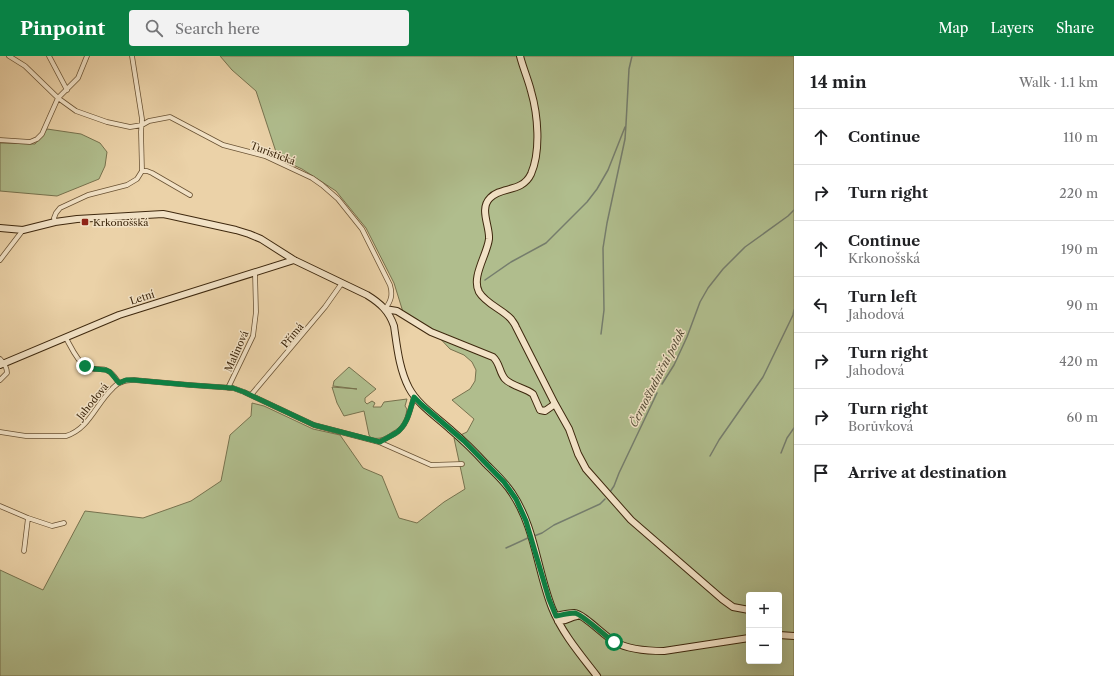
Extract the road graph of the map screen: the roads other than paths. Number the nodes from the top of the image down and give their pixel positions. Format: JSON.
{"nodes":[{"id":1,"x":9,"y":56,"type":"edge"},
{"id":2,"x":49,"y":56,"type":"edge"},
{"id":3,"x":87,"y":56,"type":"edge"},
{"id":4,"x":132,"y":56,"type":"edge"},
{"id":5,"x":520,"y":56,"type":"edge"},
{"id":6,"x":67,"y":90,"type":"junction"},
{"id":7,"x":58,"y":98,"type":"junction"},
{"id":8,"x":142,"y":125,"type":"junction"},
{"id":9,"x":0,"y":140,"type":"edge"},
{"id":10,"x":142,"y":171,"type":"junction"},
{"id":11,"x":190,"y":195,"type":"dead end"},
{"id":12,"x":55,"y":222,"type":"junction"},
{"id":13,"x":0,"y":228,"type":"edge"},
{"id":14,"x":23,"y":230,"type":"junction"},
{"id":15,"x":0,"y":260,"type":"edge"},
{"id":16,"x":294,"y":260,"type":"junction"},
{"id":17,"x":255,"y":273,"type":"junction"},
{"id":18,"x":342,"y":283,"type":"junction"},
{"id":19,"x":385,"y":309,"type":"junction"},
{"id":20,"x":66,"y":338,"type":"junction"},
{"id":21,"x":2,"y":363,"type":"edge"},
{"id":22,"x":0,"y":380,"type":"edge"},
{"id":23,"x":119,"y":383,"type":"junction"},
{"id":24,"x":228,"y":388,"type":"junction"},
{"id":25,"x":251,"y":395,"type":"junction"},
{"id":26,"x":414,"y":397,"type":"junction"},
{"id":27,"x":554,"y":404,"type":"junction"},
{"id":28,"x":0,"y":432,"type":"edge"},
{"id":29,"x":380,"y":442,"type":"junction"},
{"id":30,"x":462,"y":464,"type":"dead end"},
{"id":31,"x":0,"y":506,"type":"edge"},
{"id":32,"x":28,"y":518,"type":"junction"},
{"id":33,"x":64,"y":523,"type":"dead end"},
{"id":34,"x":24,"y":551,"type":"dead end"},
{"id":35,"x":746,"y":610,"type":"edge"},
{"id":36,"x":583,"y":617,"type":"junction"},
{"id":37,"x":557,"y":618,"type":"junction"},
{"id":38,"x":568,"y":619,"type":"junction"},
{"id":39,"x":782,"y":635,"type":"edge"},
{"id":40,"x":566,"y":636,"type":"junction"},
{"id":41,"x":794,"y":636,"type":"edge"},
{"id":42,"x":746,"y":638,"type":"edge"},
{"id":43,"x":597,"y":676,"type":"edge"}],
"edges":[{"from":1,"to":7,"type":"street","name":"Turistická"},
{"from":2,"to":6,"type":"street"},
{"from":3,"to":6,"type":"street"},
{"from":4,"to":8,"type":"street"},
{"from":5,"to":27,"type":"street"},
{"from":6,"to":7,"type":"street"},
{"from":7,"to":8,"type":"street","name":"Turistická"},
{"from":7,"to":9,"type":"street"},
{"from":8,"to":10,"type":"street"},
{"from":8,"to":19,"type":"street","name":"Turistická"},
{"from":10,"to":11,"type":"street"},
{"from":10,"to":12,"type":"street"},
{"from":12,"to":14,"type":"street"},
{"from":12,"to":16,"type":"street"},
{"from":13,"to":14,"type":"street"},
{"from":14,"to":15,"type":"street"},
{"from":16,"to":17,"type":"street","name":"Letní"},
{"from":16,"to":18,"type":"street"},
{"from":17,"to":20,"type":"street","name":"Letní"},
{"from":17,"to":24,"type":"street","name":"Malinová"},
{"from":18,"to":19,"type":"street"},
{"from":18,"to":25,"type":"street","name":"Přímá"},
{"from":19,"to":26,"type":"street"},
{"from":19,"to":27,"type":"street"},
{"from":20,"to":21,"type":"street","name":"Letní"},
{"from":20,"to":23,"type":"street"},
{"from":21,"to":22,"type":"street"},
{"from":23,"to":24,"type":"street","name":"Jahodová"},
{"from":23,"to":28,"type":"street","name":"Jahodová"},
{"from":24,"to":25,"type":"street","name":"Jahodová"},
{"from":25,"to":29,"type":"street","name":"Jahodová"},
{"from":26,"to":29,"type":"street"},
{"from":26,"to":37,"type":"street"},
{"from":27,"to":35,"type":"street"},
{"from":29,"to":30,"type":"street","name":"Jahodová"},
{"from":31,"to":32,"type":"street"},
{"from":32,"to":33,"type":"street"},
{"from":32,"to":34,"type":"street"},
{"from":36,"to":37,"type":"street"},
{"from":36,"to":38,"type":"street"},
{"from":36,"to":42,"type":"street"},
{"from":37,"to":38,"type":"street"},
{"from":37,"to":40,"type":"street"},
{"from":38,"to":40,"type":"street"},
{"from":39,"to":41,"type":"street"},
{"from":40,"to":43,"type":"street"}]}
